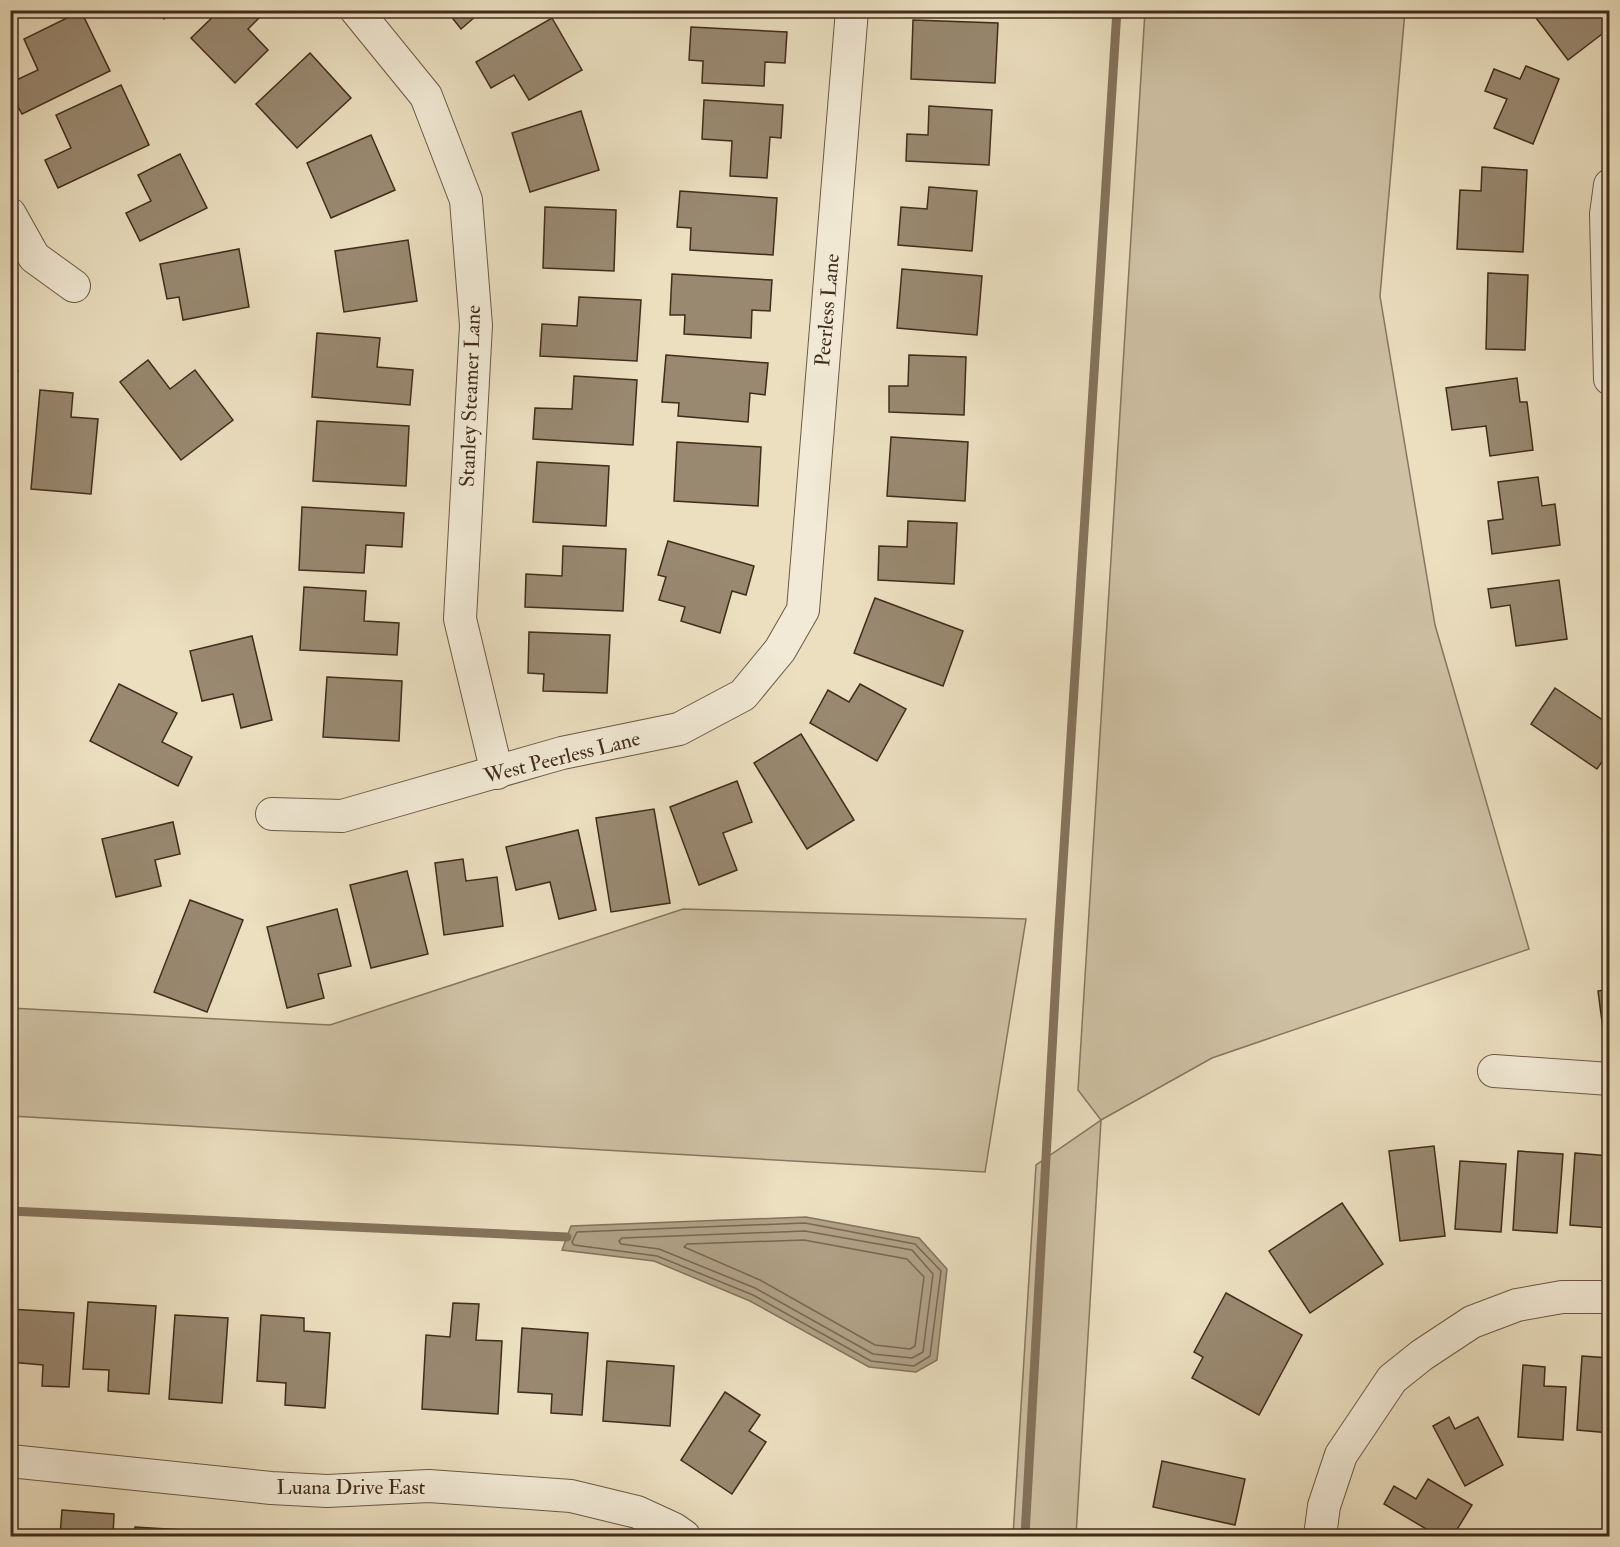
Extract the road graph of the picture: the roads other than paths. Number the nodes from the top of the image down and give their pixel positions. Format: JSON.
{"nodes":[{"id":1,"x":356,"y":10,"type":"edge"},
{"id":2,"x":852,"y":10,"type":"edge"},
{"id":3,"x":1610,"y":185,"type":"edge"},
{"id":4,"x":10,"y":214,"type":"edge"},
{"id":5,"x":74,"y":286,"type":"dead end"},
{"id":6,"x":1610,"y":380,"type":"edge"},
{"id":7,"x":803,"y":610,"type":"joint"},
{"id":8,"x":497,"y":772,"type":"junction"},
{"id":9,"x":272,"y":814,"type":"dead end"},
{"id":10,"x":1494,"y":1071,"type":"dead end"},
{"id":11,"x":1610,"y":1078,"type":"edge"},
{"id":12,"x":1610,"y":1297,"type":"edge"},
{"id":13,"x":11,"y":1461,"type":"edge"},
{"id":14,"x":10,"y":1471,"type":"edge"},
{"id":15,"x":684,"y":1536,"type":"edge"},
{"id":16,"x":1320,"y":1536,"type":"edge"}],
"edges":[{"from":1,"to":8,"type":"street","name":"Stanley Steamer Lane"},
{"from":2,"to":7,"type":"street","name":"Peerless Lane"},
{"from":3,"to":6,"type":"street"},
{"from":4,"to":5,"type":"street"},
{"from":7,"to":8,"type":"street","name":"West Peerless Lane"},
{"from":8,"to":9,"type":"street","name":"West Peerless Lane"},
{"from":10,"to":11,"type":"street"},
{"from":12,"to":16,"type":"street"},
{"from":13,"to":14,"type":"street"},
{"from":13,"to":15,"type":"street","name":"Luana Drive East"}]}
